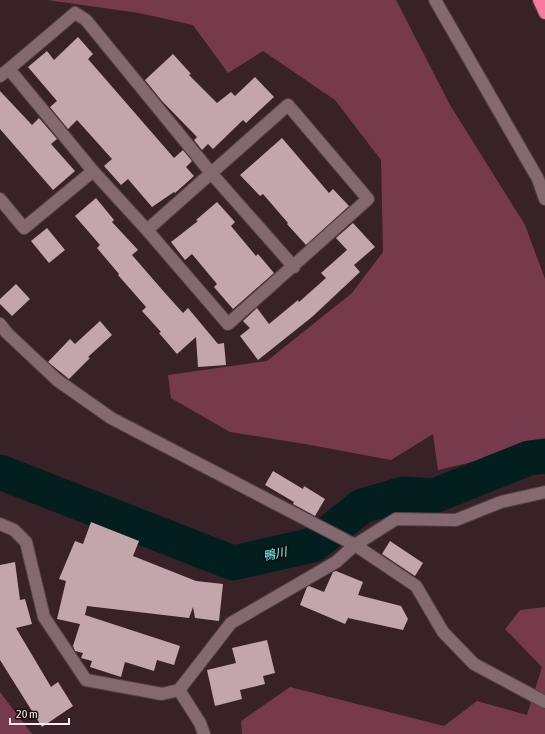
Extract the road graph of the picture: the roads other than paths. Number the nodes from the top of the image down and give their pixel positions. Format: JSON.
{"nodes":[{"id":1,"x":435,"y":0,"type":"edge"},
{"id":2,"x":539,"y":0,"type":"edge"},
{"id":3,"x":545,"y":13,"type":"edge"},
{"id":4,"x":4,"y":72,"type":"edge"},
{"id":5,"x":93,"y":171,"type":"junction"},
{"id":6,"x":211,"y":173,"type":"junction"},
{"id":7,"x":0,"y":200,"type":"edge"},
{"id":8,"x":545,"y":200,"type":"edge"},
{"id":9,"x":147,"y":230,"type":"junction"},
{"id":10,"x":294,"y":267,"type":"junction"},
{"id":11,"x":0,"y":324,"type":"edge"},
{"id":12,"x":545,"y":492,"type":"edge"},
{"id":13,"x":0,"y":524,"type":"edge"},
{"id":14,"x":355,"y":545,"type":"junction"},
{"id":15,"x":179,"y":690,"type":"junction"},
{"id":16,"x":545,"y":702,"type":"edge"},
{"id":17,"x":204,"y":734,"type":"edge"}],
"edges":[{"from":1,"to":8,"type":"street"},
{"from":2,"to":3,"type":"highway"},
{"from":4,"to":5,"type":"street"},
{"from":4,"to":6,"type":"street"},
{"from":5,"to":7,"type":"street"},
{"from":5,"to":9,"type":"street"},
{"from":6,"to":9,"type":"street"},
{"from":6,"to":10,"type":"street"},
{"from":6,"to":10,"type":"street"},
{"from":9,"to":10,"type":"street"},
{"from":11,"to":14,"type":"street"},
{"from":12,"to":14,"type":"street"},
{"from":13,"to":15,"type":"street"},
{"from":14,"to":15,"type":"street"},
{"from":14,"to":16,"type":"street"},
{"from":15,"to":17,"type":"street"}]}
